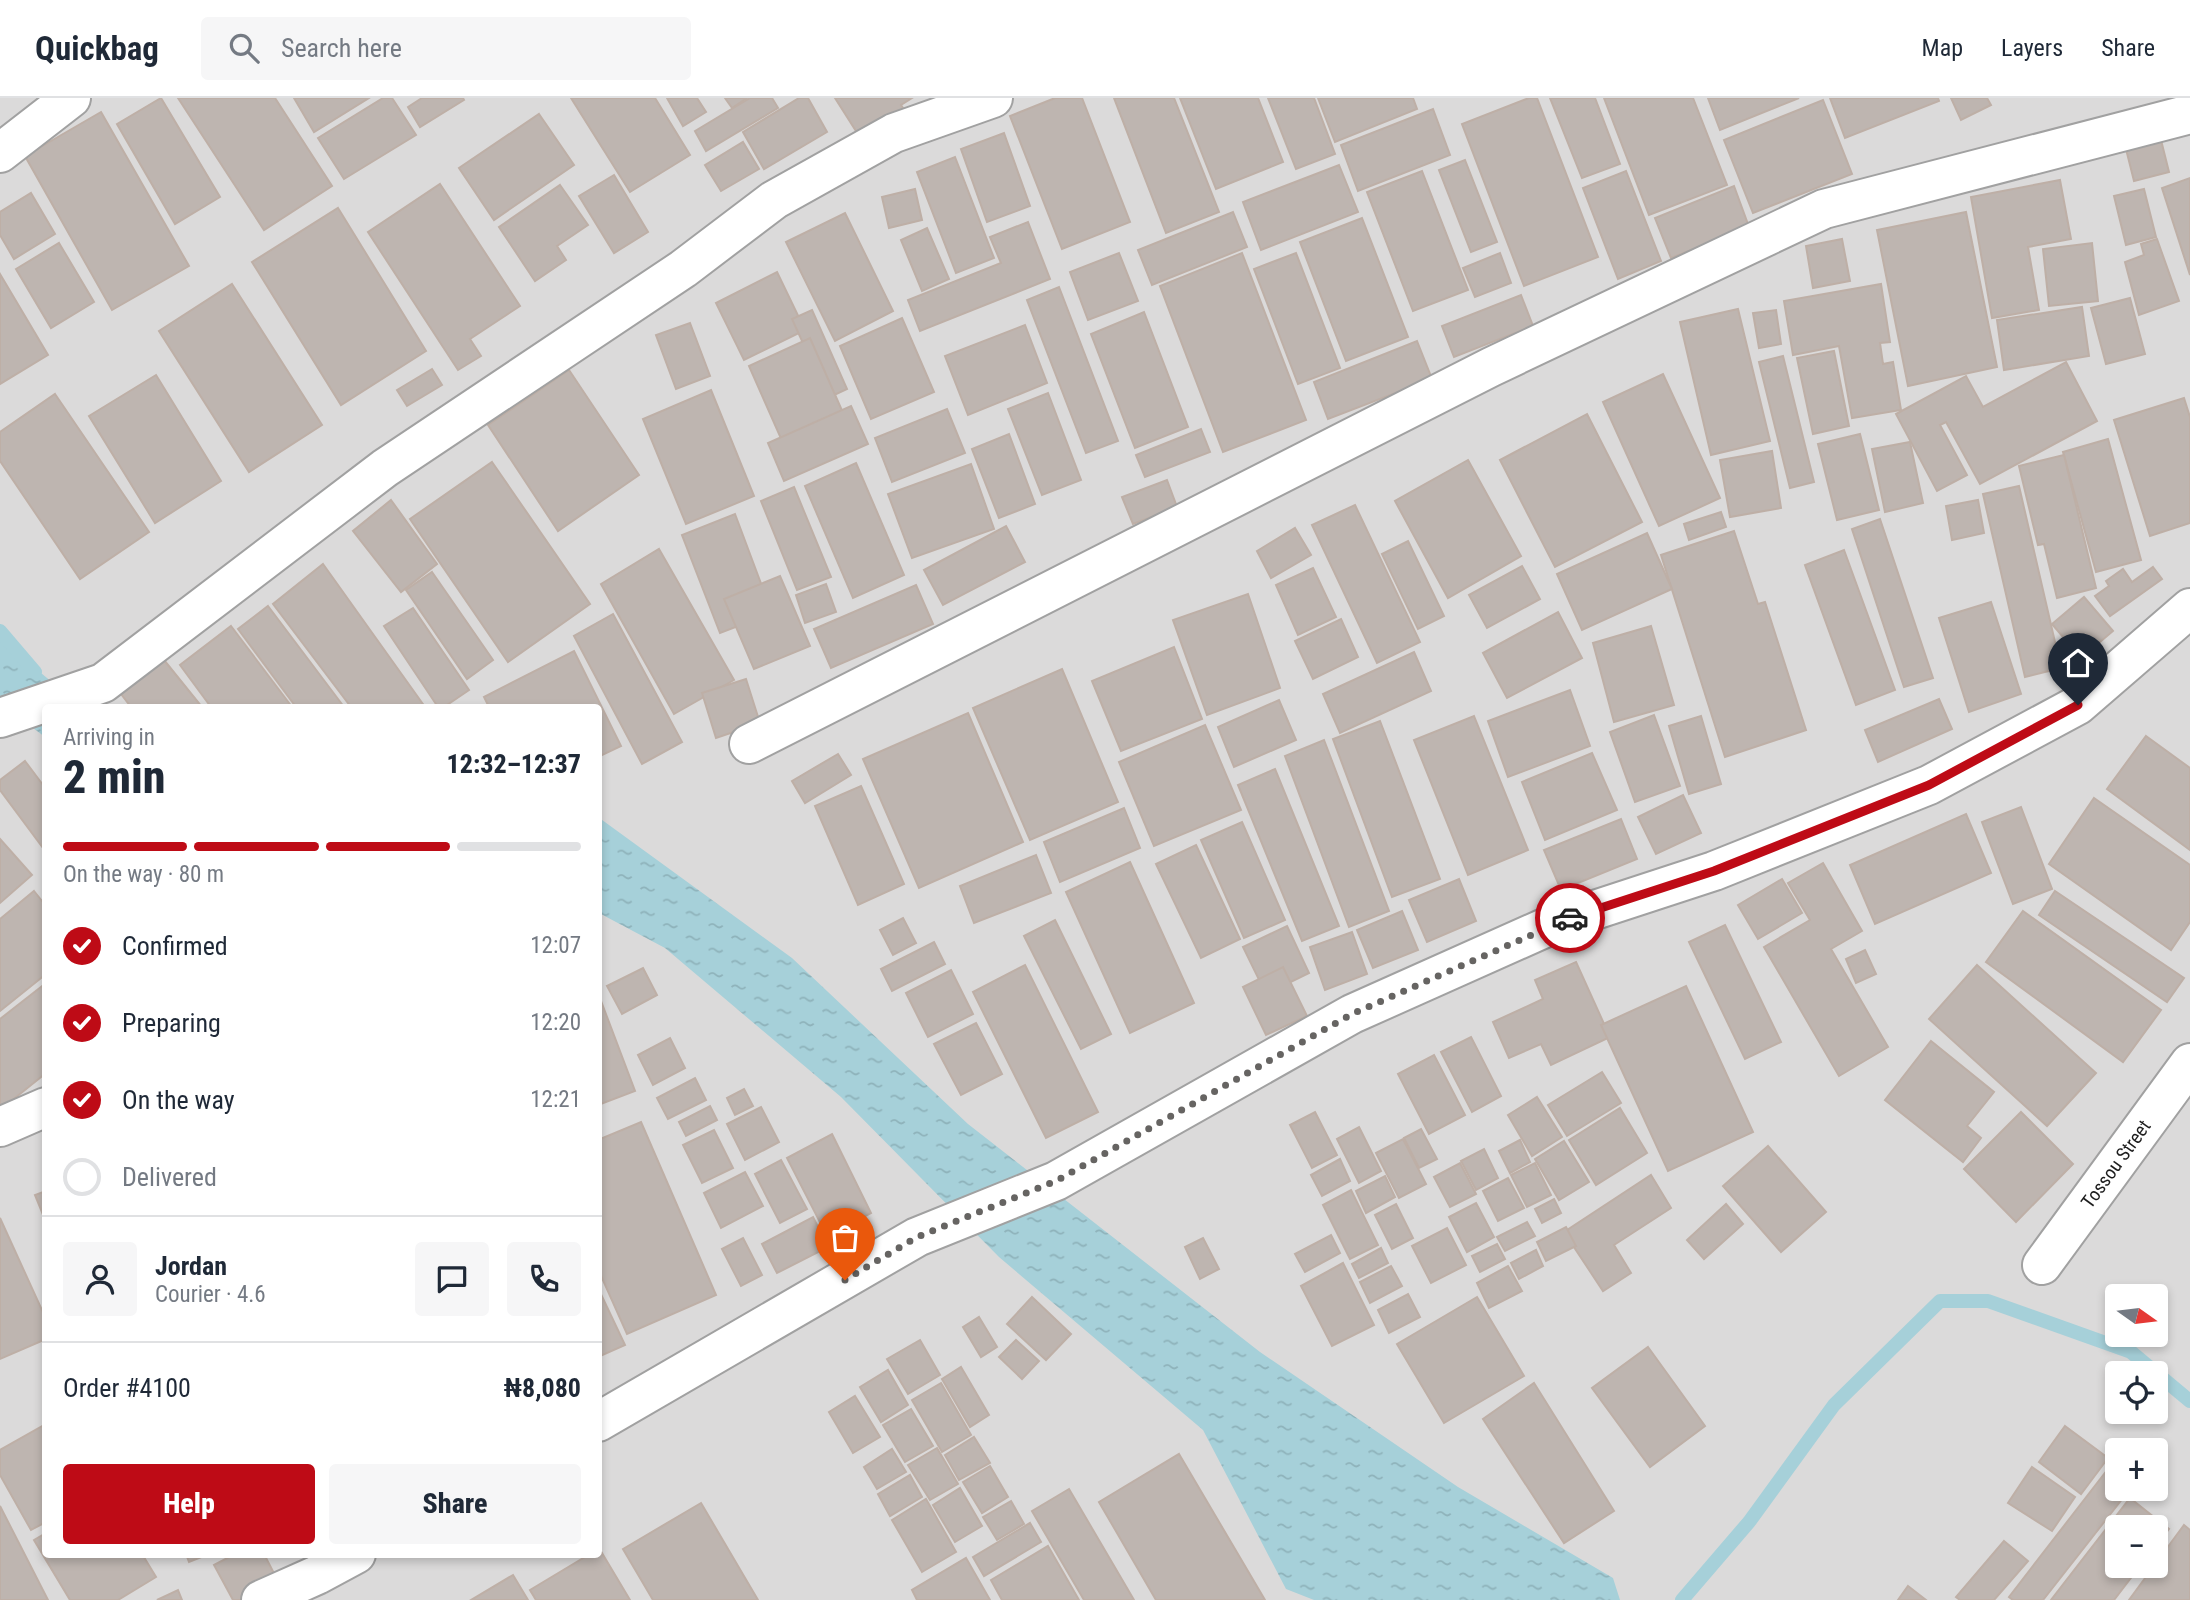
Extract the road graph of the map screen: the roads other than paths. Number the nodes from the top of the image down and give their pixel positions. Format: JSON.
{"nodes":[{"id":1,"x":71,"y":98,"type":"edge"},
{"id":2,"x":993,"y":98,"type":"edge"},
{"id":3,"x":2190,"y":114,"type":"edge"},
{"id":4,"x":0,"y":153,"type":"edge"},
{"id":5,"x":2190,"y":608,"type":"edge"},
{"id":6,"x":0,"y":718,"type":"edge"},
{"id":7,"x":749,"y":744,"type":"dead end"},
{"id":8,"x":2190,"y":1063,"type":"edge"},
{"id":9,"x":42,"y":1109,"type":"edge"},
{"id":10,"x":0,"y":1127,"type":"edge"},
{"id":11,"x":2042,"y":1265,"type":"dead end"},
{"id":12,"x":602,"y":1420,"type":"edge"},
{"id":13,"x":349,"y":1558,"type":"edge"},
{"id":14,"x":261,"y":1600,"type":"edge"}],
"edges":[{"from":1,"to":4,"type":"street"},
{"from":2,"to":6,"type":"street"},
{"from":3,"to":7,"type":"street"},
{"from":5,"to":12,"type":"street"},
{"from":8,"to":11,"type":"street","name":"Tossou Street"},
{"from":9,"to":10,"type":"street"},
{"from":13,"to":14,"type":"street"}]}
